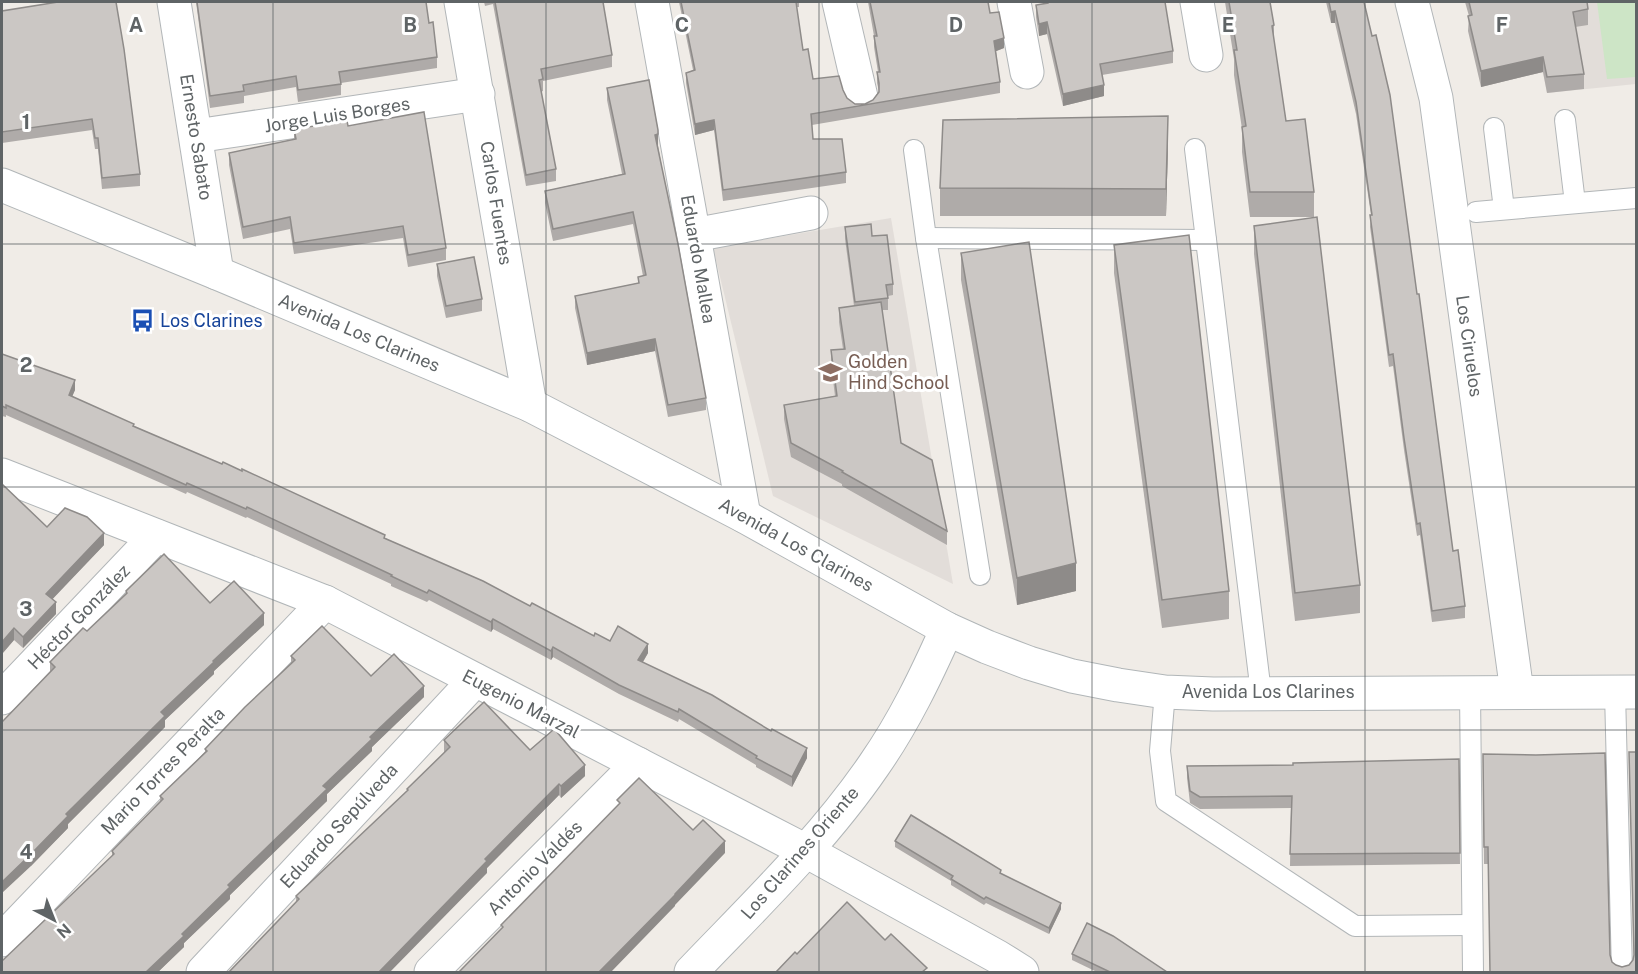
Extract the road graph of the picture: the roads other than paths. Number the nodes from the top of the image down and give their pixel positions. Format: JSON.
{"nodes":[{"id":1,"x":174,"y":2,"type":"edge"},
{"id":2,"x":462,"y":2,"type":"edge"},
{"id":3,"x":652,"y":2,"type":"edge"},
{"id":4,"x":839,"y":2,"type":"edge"},
{"id":5,"x":1014,"y":2,"type":"edge"},
{"id":6,"x":1197,"y":2,"type":"edge"},
{"id":7,"x":1412,"y":2,"type":"edge"},
{"id":8,"x":1206,"y":55,"type":"dead end"},
{"id":9,"x":1027,"y":72,"type":"dead end"},
{"id":10,"x":478,"y":94,"type":"junction"},
{"id":11,"x":861,"y":96,"type":"dead end"},
{"id":12,"x":1565,"y":120,"type":"dead end"},
{"id":13,"x":1494,"y":128,"type":"dead end"},
{"id":14,"x":196,"y":136,"type":"junction"},
{"id":15,"x":1196,"y":149,"type":"dead end"},
{"id":16,"x":914,"y":150,"type":"dead end"},
{"id":17,"x":2,"y":185,"type":"edge"},
{"id":18,"x":1636,"y":198,"type":"edge"},
{"id":19,"x":1575,"y":204,"type":"junction"},
{"id":20,"x":1504,"y":209,"type":"junction"},
{"id":21,"x":1476,"y":212,"type":"dead end"},
{"id":22,"x":811,"y":213,"type":"dead end"},
{"id":23,"x":694,"y":235,"type":"junction"},
{"id":24,"x":926,"y":238,"type":"junction"},
{"id":25,"x":1206,"y":240,"type":"junction"},
{"id":26,"x":217,"y":273,"type":"junction"},
{"id":27,"x":530,"y":405,"type":"junction"},
{"id":28,"x":2,"y":475,"type":"edge"},
{"id":29,"x":744,"y":516,"type":"junction"},
{"id":30,"x":156,"y":536,"type":"junction"},
{"id":31,"x":980,"y":574,"type":"dead end"},
{"id":32,"x":325,"y":602,"type":"junction"},
{"id":33,"x":947,"y":629,"type":"junction"},
{"id":34,"x":475,"y":680,"type":"junction"},
{"id":35,"x":1166,"y":692,"type":"junction"},
{"id":36,"x":1470,"y":692,"type":"junction"},
{"id":37,"x":1517,"y":692,"type":"junction"},
{"id":38,"x":1626,"y":692,"type":"edge"},
{"id":39,"x":1261,"y":693,"type":"junction"},
{"id":40,"x":2,"y":698,"type":"edge"},
{"id":41,"x":638,"y":764,"type":"junction"},
{"id":42,"x":806,"y":851,"type":"junction"},
{"id":43,"x":1472,"y":925,"type":"junction"},
{"id":44,"x":2,"y":940,"type":"edge"},
{"id":45,"x":1001,"y":967,"type":"edge"},
{"id":46,"x":203,"y":972,"type":"edge"},
{"id":47,"x":432,"y":972,"type":"edge"},
{"id":48,"x":691,"y":972,"type":"edge"},
{"id":49,"x":1473,"y":972,"type":"edge"},
{"id":50,"x":1622,"y":972,"type":"edge"}],
"edges":[{"from":1,"to":14,"type":"street","name":"Ernesto Sabato"},
{"from":2,"to":10,"type":"street","name":"Carlos Fuentes"},
{"from":3,"to":23,"type":"street","name":"Eduardo Mallea"},
{"from":4,"to":11,"type":"street"},
{"from":5,"to":9,"type":"street"},
{"from":6,"to":8,"type":"street"},
{"from":7,"to":37,"type":"street","name":"Los Ciruelos"},
{"from":10,"to":14,"type":"street","name":"Jorge Luis Borges"},
{"from":10,"to":27,"type":"street","name":"Carlos Fuentes"},
{"from":12,"to":19,"type":"lane"},
{"from":13,"to":20,"type":"lane"},
{"from":14,"to":26,"type":"street","name":"Ernesto Sabato"},
{"from":15,"to":25,"type":"lane"},
{"from":16,"to":24,"type":"lane"},
{"from":17,"to":26,"type":"street","name":"Avenida Los Clarines"},
{"from":18,"to":19,"type":"lane"},
{"from":19,"to":20,"type":"lane"},
{"from":20,"to":21,"type":"lane"},
{"from":22,"to":23,"type":"street"},
{"from":23,"to":29,"type":"street","name":"Eduardo Mallea"},
{"from":24,"to":25,"type":"lane"},
{"from":24,"to":31,"type":"lane"},
{"from":25,"to":39,"type":"lane"},
{"from":26,"to":27,"type":"street","name":"Avenida Los Clarines"},
{"from":27,"to":29,"type":"street","name":"Avenida Los Clarines"},
{"from":28,"to":30,"type":"street","name":"Eugenio Marzal"},
{"from":29,"to":33,"type":"street","name":"Avenida Los Clarines"},
{"from":30,"to":32,"type":"street","name":"Eugenio Marzal"},
{"from":30,"to":40,"type":"street","name":"Héctor González"},
{"from":32,"to":34,"type":"street","name":"Eugenio Marzal"},
{"from":32,"to":44,"type":"street","name":"Mario Torres Peralta"},
{"from":33,"to":35,"type":"street","name":"Avenida Los Clarines"},
{"from":33,"to":42,"type":"street","name":"Los Clarines Oriente"},
{"from":34,"to":41,"type":"street","name":"Eugenio Marzal"},
{"from":34,"to":46,"type":"street","name":"Eduardo Sepúlveda"},
{"from":35,"to":39,"type":"street","name":"Avenida Los Clarines"},
{"from":35,"to":43,"type":"lane"},
{"from":36,"to":37,"type":"street","name":"Avenida Los Clarines"},
{"from":36,"to":39,"type":"street","name":"Avenida Los Clarines"},
{"from":36,"to":43,"type":"lane"},
{"from":37,"to":38,"type":"street","name":"Avenida Los Clarines"},
{"from":38,"to":50,"type":"lane"},
{"from":41,"to":42,"type":"street","name":"Eugenio Marzal"},
{"from":41,"to":47,"type":"street","name":"Antonio Valdés"},
{"from":42,"to":45,"type":"street","name":"Eugenio Marzal"},
{"from":42,"to":48,"type":"street","name":"Los Clarines Oriente"},
{"from":43,"to":49,"type":"lane"}]}
